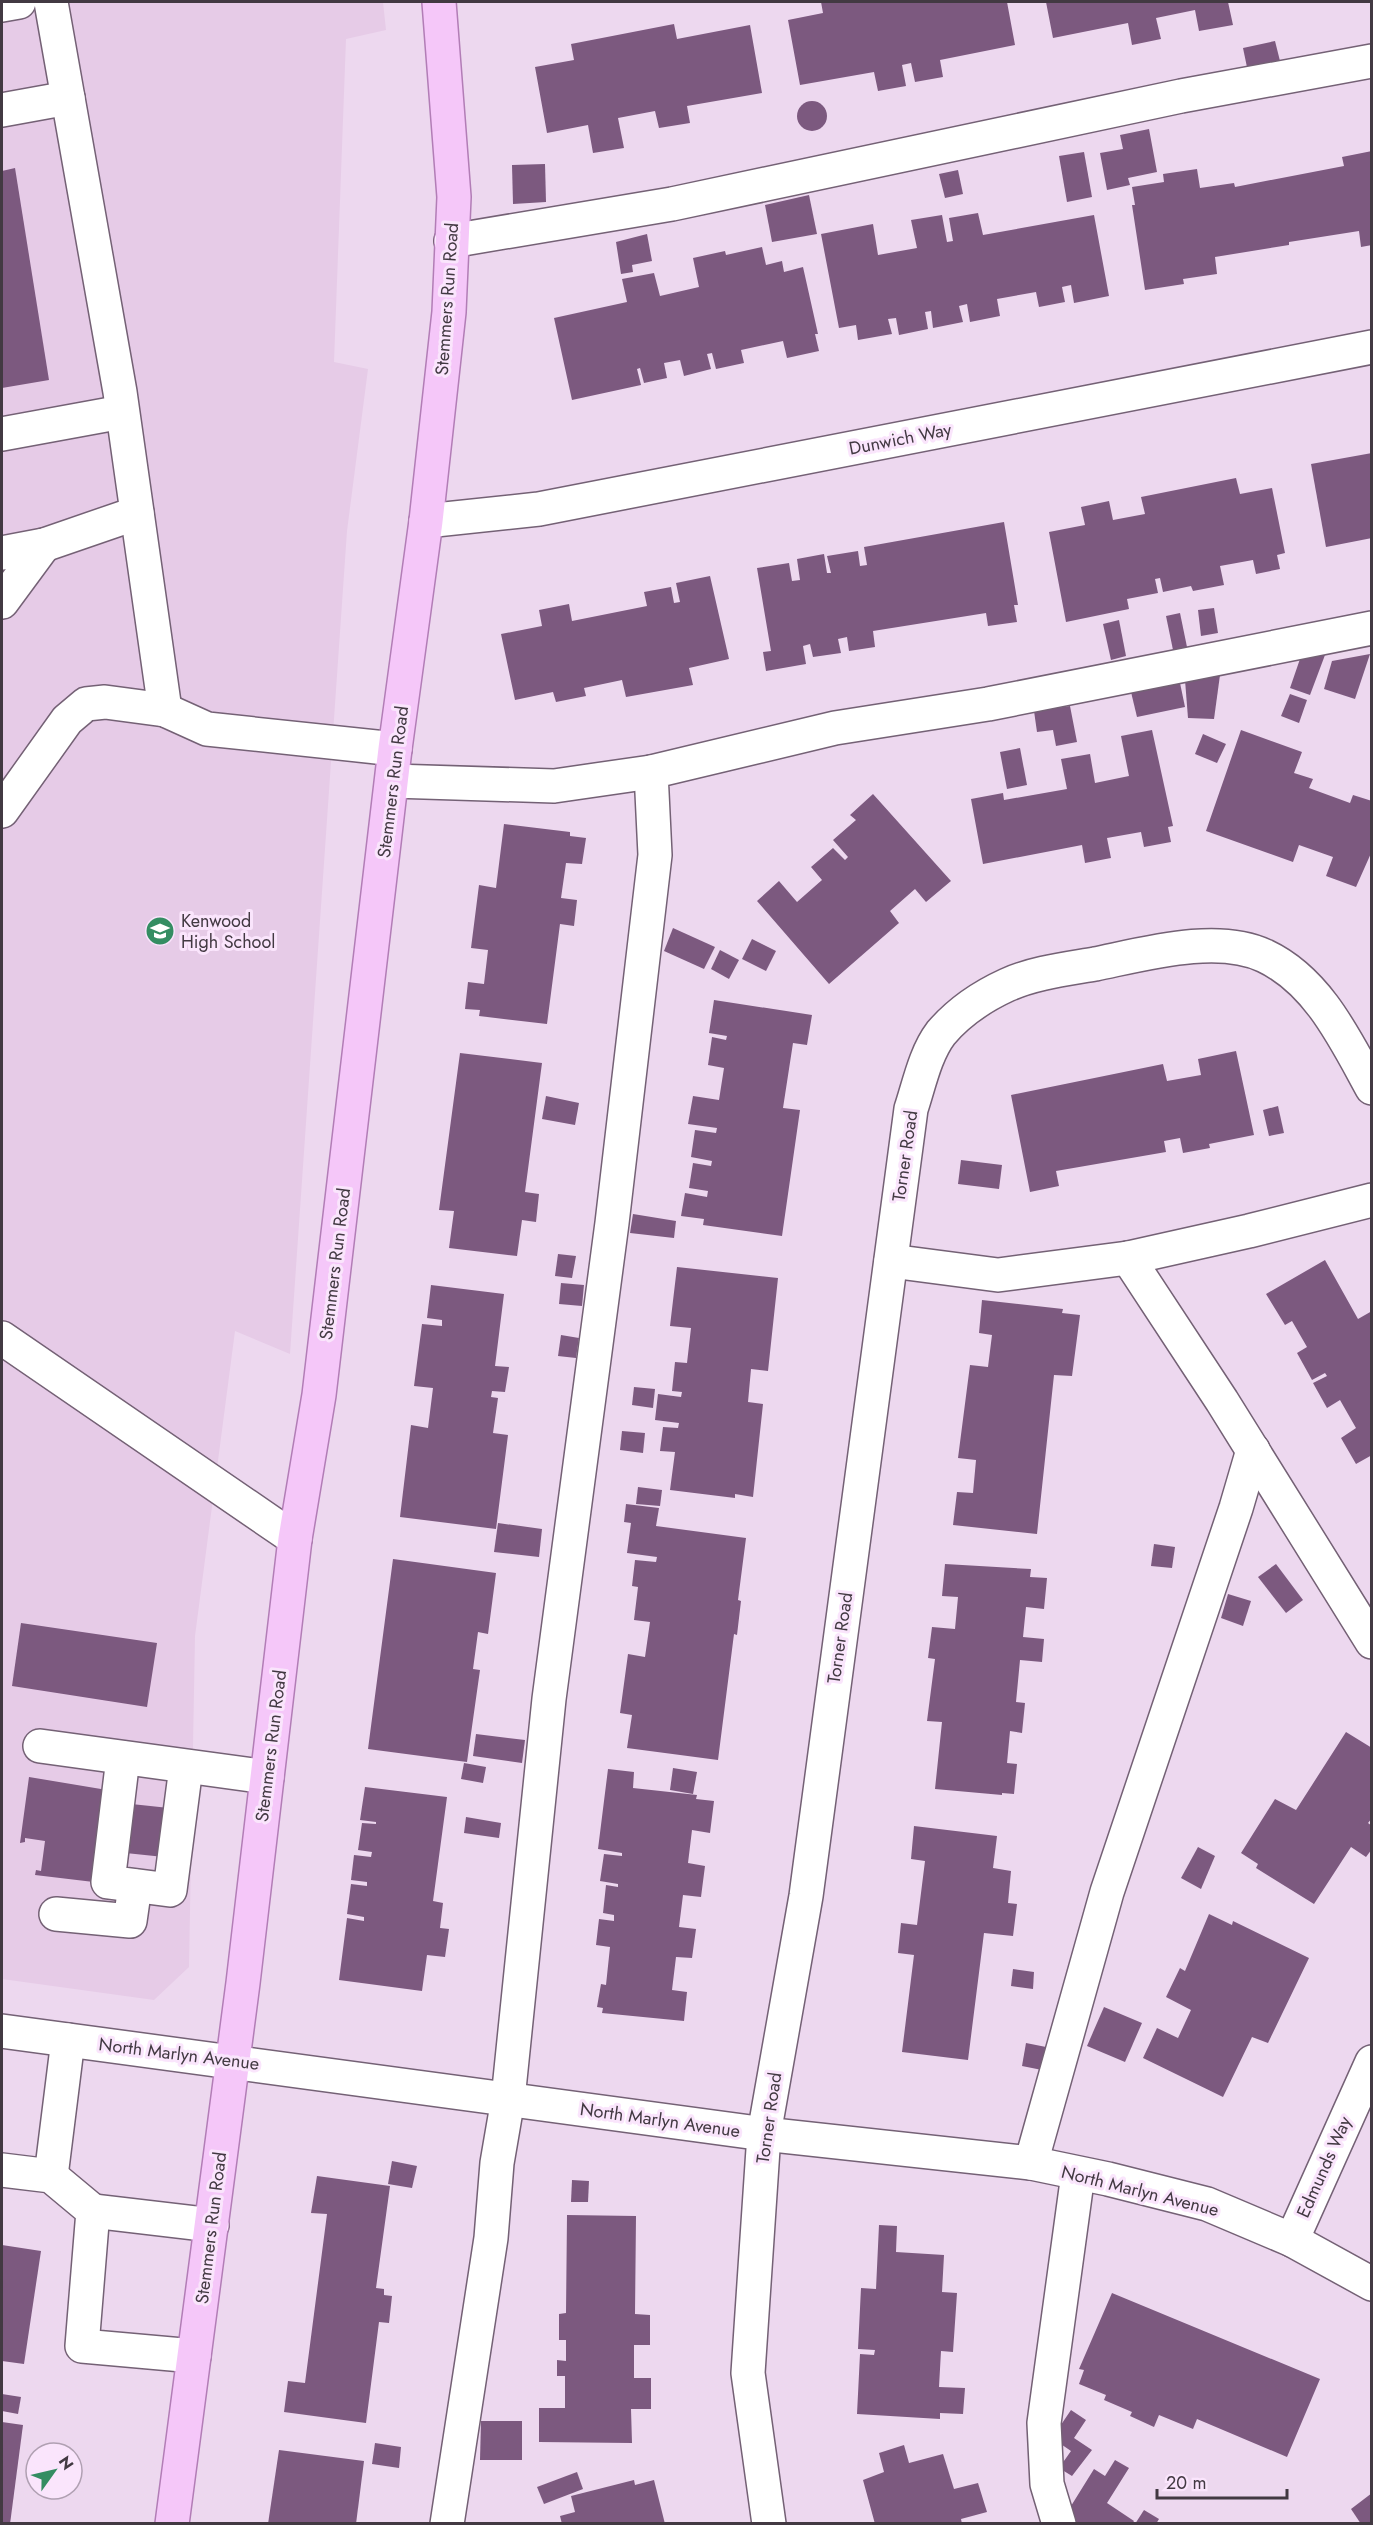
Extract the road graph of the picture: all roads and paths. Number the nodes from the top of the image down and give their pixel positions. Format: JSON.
{"nodes":[{"id":1,"x":19,"y":2,"type":"edge"},
{"id":2,"x":51,"y":2,"type":"edge"},
{"id":3,"x":439,"y":2,"type":"edge"},
{"id":4,"x":2,"y":5,"type":"edge"},
{"id":5,"x":1371,"y":61,"type":"edge"},
{"id":6,"x":68,"y":98,"type":"junction"},
{"id":7,"x":2,"y":110,"type":"edge"},
{"id":8,"x":451,"y":241,"type":"junction"},
{"id":9,"x":1371,"y":347,"type":"edge"},
{"id":10,"x":122,"y":412,"type":"junction"},
{"id":11,"x":2,"y":434,"type":"edge"},
{"id":12,"x":137,"y":513,"type":"junction"},
{"id":13,"x":426,"y":521,"type":"junction"},
{"id":14,"x":44,"y":545,"type":"junction"},
{"id":15,"x":2,"y":553,"type":"edge"},
{"id":16,"x":2,"y":602,"type":"edge"},
{"id":17,"x":1371,"y":628,"type":"edge"},
{"id":18,"x":165,"y":710,"type":"junction"},
{"id":19,"x":394,"y":765,"type":"junction"},
{"id":20,"x":651,"y":772,"type":"junction"},
{"id":21,"x":2,"y":811,"type":"edge"},
{"id":22,"x":1371,"y":1088,"type":"edge"},
{"id":23,"x":1371,"y":1200,"type":"edge"},
{"id":24,"x":1128,"y":1258,"type":"junction"},
{"id":25,"x":891,"y":1261,"type":"junction"},
{"id":26,"x":2,"y":1338,"type":"edge"},
{"id":27,"x":1253,"y":1450,"type":"junction"},
{"id":28,"x":295,"y":1539,"type":"junction"},
{"id":29,"x":1371,"y":1642,"type":"edge"},
{"id":30,"x":40,"y":1746,"type":"dead end"},
{"id":31,"x":123,"y":1758,"type":"junction"},
{"id":32,"x":186,"y":1767,"type":"junction"},
{"id":33,"x":267,"y":1777,"type":"junction"},
{"id":34,"x":135,"y":1886,"type":"junction"},
{"id":35,"x":56,"y":1914,"type":"dead end"},
{"id":36,"x":2,"y":2031,"type":"edge"},
{"id":37,"x":68,"y":2040,"type":"junction"},
{"id":38,"x":233,"y":2061,"type":"junction"},
{"id":39,"x":1371,"y":2062,"type":"edge"},
{"id":40,"x":508,"y":2099,"type":"junction"},
{"id":41,"x":764,"y":2134,"type":"junction"},
{"id":42,"x":1031,"y":2163,"type":"junction"},
{"id":43,"x":2,"y":2170,"type":"edge"},
{"id":44,"x":1078,"y":2174,"type":"junction"},
{"id":45,"x":51,"y":2176,"type":"junction"},
{"id":46,"x":93,"y":2211,"type":"junction"},
{"id":47,"x":212,"y":2225,"type":"junction"},
{"id":48,"x":1292,"y":2240,"type":"junction"},
{"id":49,"x":1371,"y":2284,"type":"edge"},
{"id":50,"x":194,"y":2356,"type":"junction"},
{"id":51,"x":172,"y":2523,"type":"edge"},
{"id":52,"x":447,"y":2523,"type":"edge"},
{"id":53,"x":770,"y":2523,"type":"edge"},
{"id":54,"x":1059,"y":2523,"type":"edge"}],
"edges":[{"from":1,"to":4,"type":"street"},
{"from":2,"to":6,"type":"street"},
{"from":3,"to":8,"type":"main road","name":"Stemmers Run Road"},
{"from":5,"to":8,"type":"street"},
{"from":6,"to":7,"type":"street"},
{"from":6,"to":10,"type":"street"},
{"from":8,"to":13,"type":"main road","name":"Stemmers Run Road"},
{"from":9,"to":13,"type":"street","name":"Dunwich Way"},
{"from":10,"to":11,"type":"street"},
{"from":10,"to":12,"type":"street"},
{"from":12,"to":14,"type":"street"},
{"from":12,"to":18,"type":"street"},
{"from":13,"to":19,"type":"main road","name":"Stemmers Run Road"},
{"from":14,"to":15,"type":"street"},
{"from":14,"to":16,"type":"street"},
{"from":17,"to":20,"type":"street"},
{"from":18,"to":19,"type":"street"},
{"from":18,"to":21,"type":"street"},
{"from":19,"to":20,"type":"street"},
{"from":19,"to":28,"type":"main road","name":"Stemmers Run Road"},
{"from":20,"to":40,"type":"street"},
{"from":22,"to":25,"type":"street","name":"Torner Road"},
{"from":23,"to":24,"type":"street"},
{"from":24,"to":25,"type":"street"},
{"from":24,"to":27,"type":"street"},
{"from":25,"to":41,"type":"street","name":"Torner Road"},
{"from":26,"to":28,"type":"street"},
{"from":27,"to":29,"type":"street"},
{"from":27,"to":42,"type":"street"},
{"from":28,"to":33,"type":"main road","name":"Stemmers Run Road"},
{"from":30,"to":31,"type":"street"},
{"from":31,"to":32,"type":"street"},
{"from":31,"to":34,"type":"street"},
{"from":32,"to":33,"type":"street"},
{"from":32,"to":34,"type":"street"},
{"from":33,"to":38,"type":"main road","name":"Stemmers Run Road"},
{"from":34,"to":35,"type":"street"},
{"from":36,"to":37,"type":"street","name":"North Marlyn Avenue"},
{"from":37,"to":38,"type":"street","name":"North Marlyn Avenue"},
{"from":37,"to":45,"type":"street"},
{"from":38,"to":40,"type":"street","name":"North Marlyn Avenue"},
{"from":38,"to":47,"type":"main road","name":"Stemmers Run Road"},
{"from":39,"to":48,"type":"street","name":"Edmunds Way"},
{"from":40,"to":41,"type":"street","name":"North Marlyn Avenue"},
{"from":40,"to":52,"type":"street"},
{"from":41,"to":42,"type":"street","name":"North Marlyn Avenue"},
{"from":41,"to":53,"type":"street","name":"Torner Road"},
{"from":42,"to":44,"type":"street","name":"North Marlyn Avenue"},
{"from":43,"to":45,"type":"street"},
{"from":44,"to":48,"type":"street","name":"North Marlyn Avenue"},
{"from":44,"to":54,"type":"street"},
{"from":45,"to":46,"type":"street"},
{"from":46,"to":47,"type":"street"},
{"from":46,"to":50,"type":"street"},
{"from":47,"to":50,"type":"main road","name":"Stemmers Run Road"},
{"from":48,"to":49,"type":"street","name":"North Marlyn Avenue"},
{"from":50,"to":51,"type":"main road","name":"Stemmers Run Road"}]}
